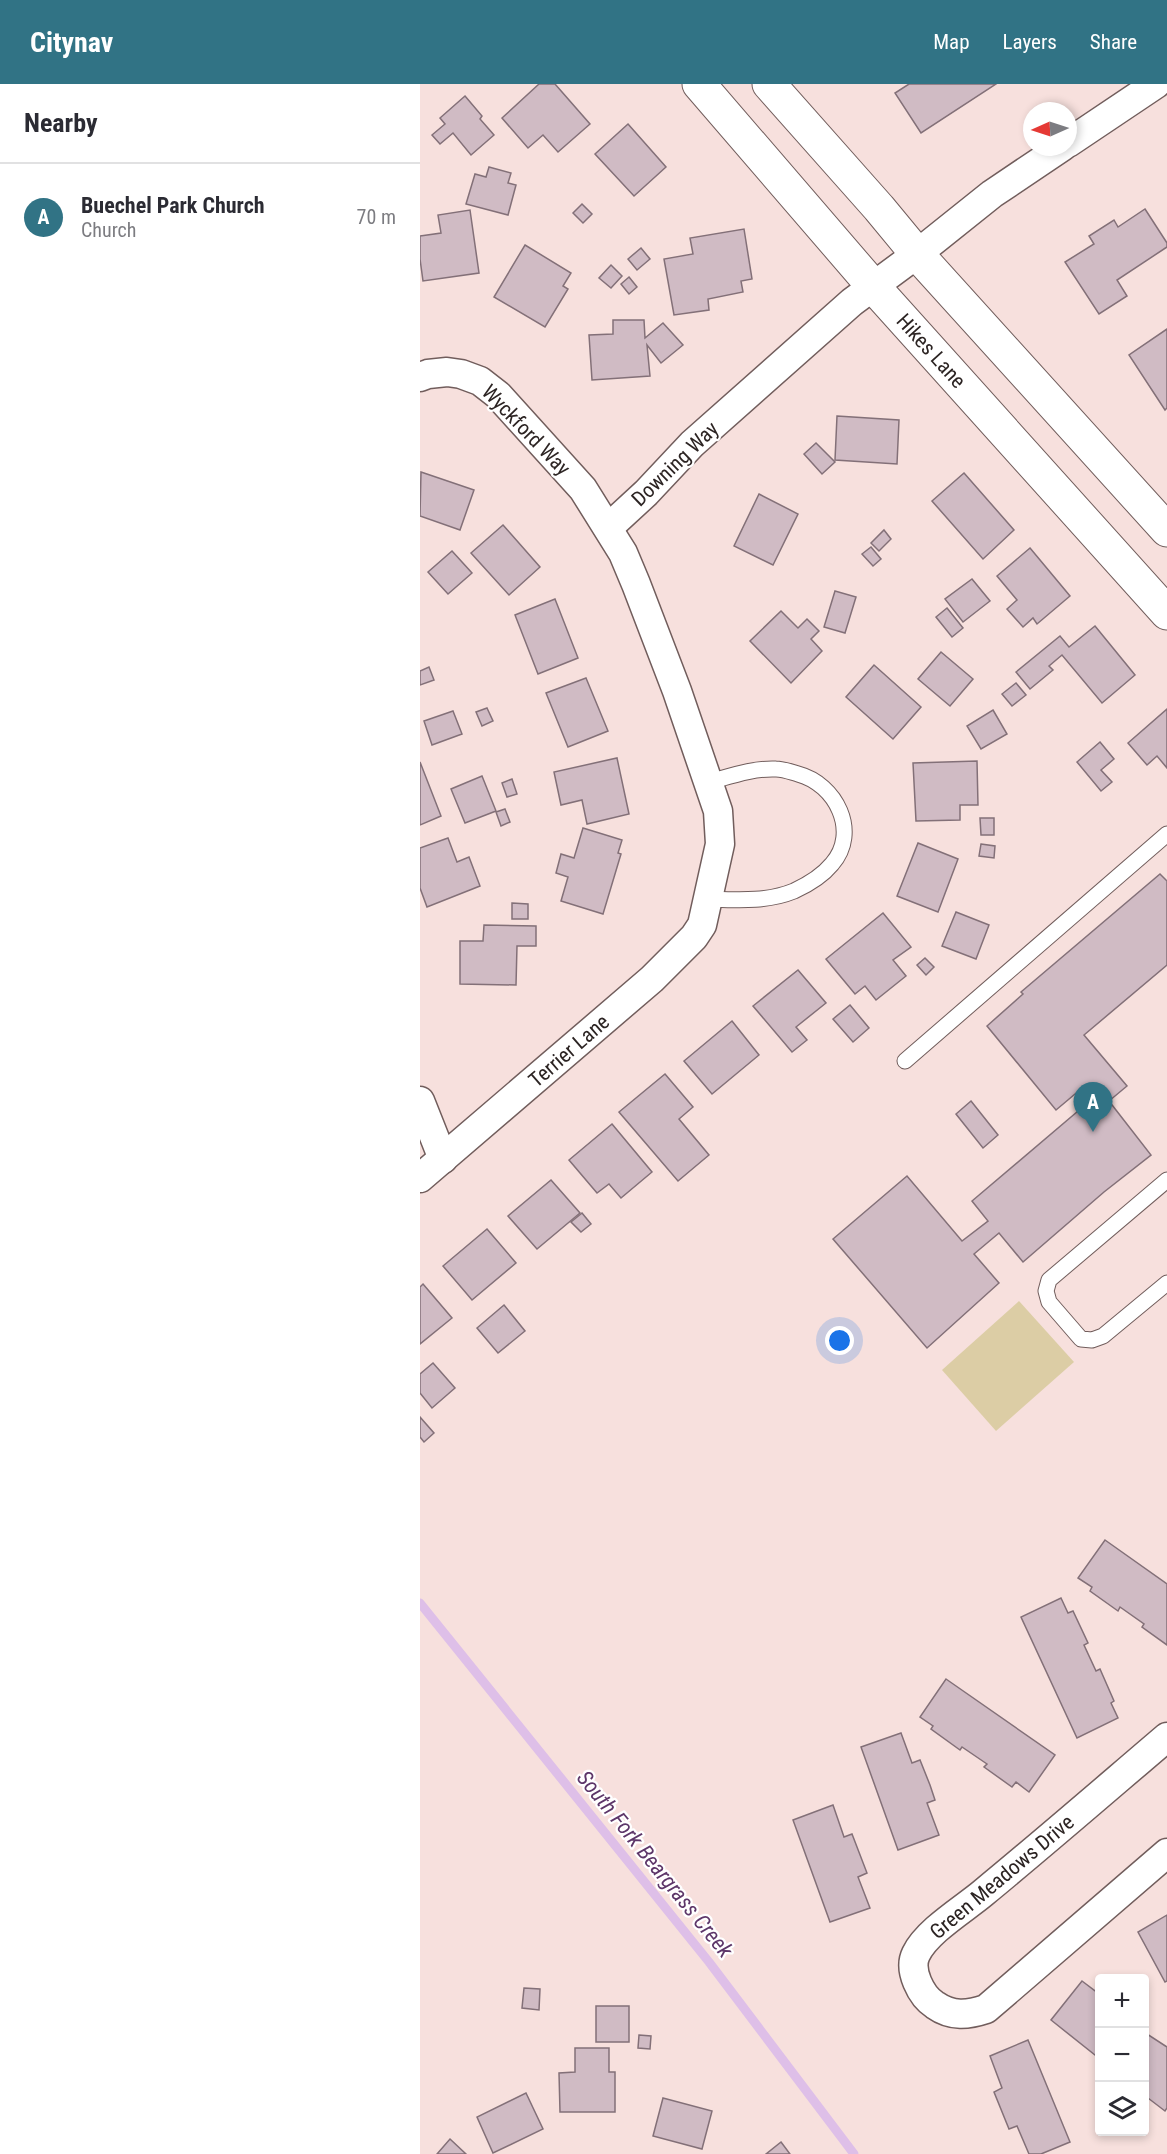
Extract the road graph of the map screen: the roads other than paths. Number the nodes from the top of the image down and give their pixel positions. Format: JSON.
{"nodes":[{"id":1,"x":699,"y":84,"type":"edge"},
{"id":2,"x":769,"y":84,"type":"edge"},
{"id":3,"x":1156,"y":84,"type":"edge"},
{"id":4,"x":1077,"y":137,"type":"edge"},
{"id":5,"x":1049,"y":156,"type":"edge"},
{"id":6,"x":917,"y":254,"type":"junction"},
{"id":7,"x":873,"y":286,"type":"junction"},
{"id":8,"x":420,"y":377,"type":"edge"},
{"id":9,"x":608,"y":528,"type":"junction"},
{"id":10,"x":1167,"y":530,"type":"edge"},
{"id":11,"x":1167,"y":614,"type":"edge"},
{"id":12,"x":709,"y":782,"type":"junction"},
{"id":13,"x":1167,"y":834,"type":"edge"},
{"id":14,"x":707,"y":906,"type":"junction"},
{"id":15,"x":904,"y":1061,"type":"dead end"},
{"id":16,"x":420,"y":1101,"type":"edge"},
{"id":17,"x":443,"y":1159,"type":"junction"},
{"id":18,"x":420,"y":1178,"type":"edge"},
{"id":19,"x":1167,"y":1180,"type":"edge"},
{"id":20,"x":1167,"y":1283,"type":"edge"},
{"id":21,"x":1167,"y":1737,"type":"edge"},
{"id":22,"x":1167,"y":1853,"type":"edge"}],
"edges":[{"from":1,"to":7,"type":"main road","name":"Hikes Lane"},
{"from":2,"to":6,"type":"main road"},
{"from":3,"to":4,"type":"street"},
{"from":5,"to":6,"type":"street","name":"Downing Way"},
{"from":6,"to":7,"type":"street","name":"Downing Way"},
{"from":6,"to":10,"type":"main road"},
{"from":7,"to":9,"type":"street","name":"Downing Way"},
{"from":7,"to":11,"type":"main road","name":"Hikes Lane"},
{"from":8,"to":9,"type":"street","name":"Wyckford Way"},
{"from":9,"to":12,"type":"street"},
{"from":12,"to":14,"type":"street"},
{"from":12,"to":14,"type":"lane"},
{"from":13,"to":15,"type":"lane"},
{"from":14,"to":17,"type":"street","name":"Terrier Lane"},
{"from":16,"to":17,"type":"street"},
{"from":17,"to":18,"type":"street","name":"Terrier Lane"},
{"from":19,"to":20,"type":"lane"},
{"from":21,"to":22,"type":"street","name":"Green Meadows Drive"}]}
